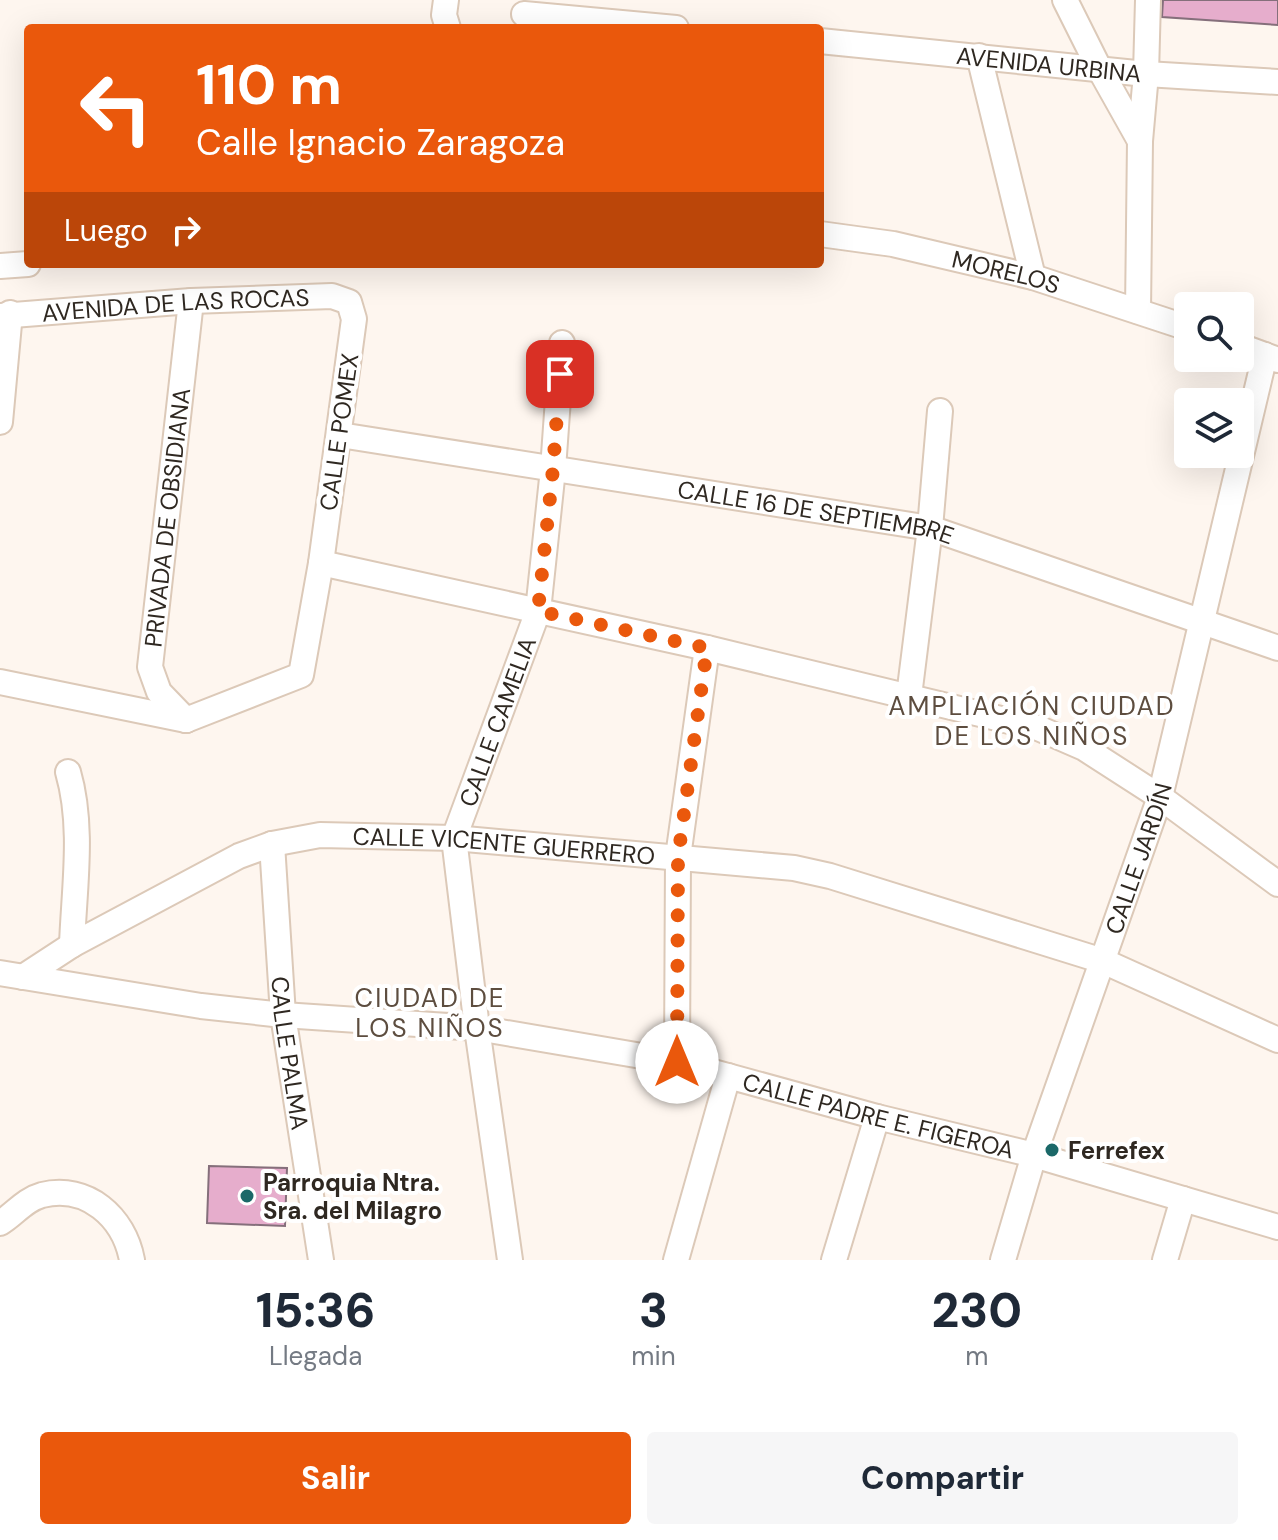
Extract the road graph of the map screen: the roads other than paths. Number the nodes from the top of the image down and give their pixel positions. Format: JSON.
{"nodes":[{"id":1,"x":446,"y":0,"type":"edge"},
{"id":2,"x":1065,"y":0,"type":"edge"},
{"id":3,"x":1148,"y":0,"type":"edge"},
{"id":4,"x":522,"y":14,"type":"edge"},
{"id":5,"x":447,"y":24,"type":"edge"},
{"id":6,"x":632,"y":24,"type":"edge"},
{"id":7,"x":824,"y":41,"type":"edge"},
{"id":8,"x":979,"y":56,"type":"junction"},
{"id":9,"x":1099,"y":68,"type":"junction"},
{"id":10,"x":1146,"y":74,"type":"junction"},
{"id":11,"x":1278,"y":82,"type":"edge"},
{"id":12,"x":1140,"y":141,"type":"junction"},
{"id":13,"x":824,"y":235,"type":"edge"},
{"id":14,"x":24,"y":264,"type":"edge"},
{"id":15,"x":0,"y":266,"type":"edge"},
{"id":16,"x":1033,"y":277,"type":"junction"},
{"id":17,"x":191,"y":301,"type":"junction"},
{"id":18,"x":349,"y":302,"type":"joint"},
{"id":19,"x":1138,"y":311,"type":"junction"},
{"id":20,"x":5,"y":315,"type":"edge"},
{"id":21,"x":1174,"y":323,"type":"edge"},
{"id":22,"x":562,"y":343,"type":"dead end"},
{"id":23,"x":1272,"y":358,"type":"edge"},
{"id":24,"x":940,"y":411,"type":"dead end"},
{"id":25,"x":0,"y":422,"type":"edge"},
{"id":26,"x":340,"y":435,"type":"junction"},
{"id":27,"x":553,"y":469,"type":"junction"},
{"id":28,"x":930,"y":528,"type":"junction"},
{"id":29,"x":321,"y":563,"type":"junction"},
{"id":30,"x":538,"y":611,"type":"junction"},
{"id":31,"x":1202,"y":623,"type":"junction"},
{"id":32,"x":707,"y":648,"type":"junction"},
{"id":33,"x":1278,"y":648,"type":"edge"},
{"id":34,"x":0,"y":682,"type":"edge"},
{"id":35,"x":909,"y":696,"type":"junction"},
{"id":36,"x":186,"y":720,"type":"junction"},
{"id":37,"x":68,"y":772,"type":"dead end"},
{"id":38,"x":1160,"y":797,"type":"junction"},
{"id":39,"x":454,"y":838,"type":"junction"},
{"id":40,"x":272,"y":844,"type":"junction"},
{"id":41,"x":678,"y":857,"type":"junction"},
{"id":42,"x":1278,"y":884,"type":"edge"},
{"id":43,"x":72,"y":945,"type":"junction"},
{"id":44,"x":1103,"y":961,"type":"junction"},
{"id":45,"x":12,"y":975,"type":"edge"},
{"id":46,"x":283,"y":1015,"type":"junction"},
{"id":47,"x":477,"y":1028,"type":"junction"},
{"id":48,"x":1278,"y":1040,"type":"edge"},
{"id":49,"x":677,"y":1062,"type":"junction"},
{"id":50,"x":728,"y":1076,"type":"junction"},
{"id":51,"x":877,"y":1117,"type":"junction"},
{"id":52,"x":1034,"y":1155,"type":"junction"},
{"id":53,"x":1183,"y":1199,"type":"junction"},
{"id":54,"x":0,"y":1223,"type":"edge"},
{"id":55,"x":1278,"y":1227,"type":"edge"},
{"id":56,"x":132,"y":1260,"type":"edge"},
{"id":57,"x":321,"y":1260,"type":"edge"},
{"id":58,"x":510,"y":1260,"type":"edge"},
{"id":59,"x":676,"y":1260,"type":"edge"},
{"id":60,"x":834,"y":1260,"type":"edge"},
{"id":61,"x":1003,"y":1260,"type":"edge"},
{"id":62,"x":1165,"y":1260,"type":"edge"}],
"edges":[{"from":1,"to":5,"type":"street"},
{"from":2,"to":9,"type":"street"},
{"from":3,"to":10,"type":"street"},
{"from":4,"to":6,"type":"street"},
{"from":7,"to":8,"type":"street","name":"AVENIDA URBINA"},
{"from":8,"to":9,"type":"street","name":"AVENIDA URBINA"},
{"from":8,"to":16,"type":"street"},
{"from":9,"to":10,"type":"street","name":"AVENIDA URBINA"},
{"from":9,"to":12,"type":"street"},
{"from":10,"to":11,"type":"street","name":"AVENIDA URBINA"},
{"from":10,"to":12,"type":"street"},
{"from":12,"to":19,"type":"street"},
{"from":13,"to":16,"type":"street","name":"MORELOS"},
{"from":14,"to":15,"type":"street"},
{"from":16,"to":19,"type":"street","name":"MORELOS"},
{"from":17,"to":18,"type":"street","name":"AVENIDA DE LAS ROCAS"},
{"from":17,"to":20,"type":"street","name":"AVENIDA DE LAS ROCAS"},
{"from":17,"to":36,"type":"street","name":"PRIVADA DE OBSIDIANA"},
{"from":18,"to":26,"type":"street","name":"CALLE POMEX"},
{"from":19,"to":21,"type":"street","name":"MORELOS"},
{"from":20,"to":25,"type":"street"},
{"from":22,"to":27,"type":"street","name":"CALLE CAMELIA"},
{"from":23,"to":31,"type":"street","name":"CALLE JARDÍN"},
{"from":24,"to":28,"type":"street"},
{"from":26,"to":27,"type":"street","name":"CALLE 16 DE SEPTIEMBRE"},
{"from":26,"to":29,"type":"street","name":"CALLE POMEX"},
{"from":27,"to":28,"type":"street","name":"CALLE 16 DE SEPTIEMBRE"},
{"from":27,"to":30,"type":"street","name":"CALLE CAMELIA"},
{"from":28,"to":31,"type":"street","name":"CALLE 16 DE SEPTIEMBRE"},
{"from":28,"to":35,"type":"street"},
{"from":29,"to":30,"type":"street"},
{"from":29,"to":36,"type":"street","name":"CALLE POMEX"},
{"from":30,"to":32,"type":"street"},
{"from":30,"to":39,"type":"street","name":"CALLE CAMELIA"},
{"from":31,"to":33,"type":"street","name":"CALLE 16 DE SEPTIEMBRE"},
{"from":31,"to":38,"type":"street","name":"CALLE JARDÍN"},
{"from":32,"to":35,"type":"street"},
{"from":32,"to":41,"type":"street"},
{"from":34,"to":36,"type":"street"},
{"from":35,"to":38,"type":"street"},
{"from":37,"to":43,"type":"street"},
{"from":38,"to":42,"type":"street"},
{"from":38,"to":44,"type":"street","name":"CALLE JARDÍN"},
{"from":39,"to":40,"type":"street","name":"CALLE VICENTE GUERRERO"},
{"from":39,"to":41,"type":"street","name":"CALLE VICENTE GUERRERO"},
{"from":39,"to":47,"type":"street","name":"CALLE CAMELIA"},
{"from":40,"to":43,"type":"street","name":"CALLE VICENTE GUERRERO"},
{"from":40,"to":46,"type":"street","name":"CALLE PALMA"},
{"from":41,"to":44,"type":"street","name":"CALLE VICENTE GUERRERO"},
{"from":41,"to":49,"type":"street"},
{"from":43,"to":45,"type":"street","name":"CALLE VICENTE GUERRERO"},
{"from":44,"to":48,"type":"street","name":"CALLE VICENTE GUERRERO"},
{"from":44,"to":52,"type":"street","name":"CALLE JARDÍN"},
{"from":45,"to":46,"type":"street","name":"CALLE PADRE E. FIGEROA"},
{"from":46,"to":47,"type":"street","name":"CALLE PADRE E. FIGEROA"},
{"from":46,"to":57,"type":"street","name":"CALLE PALMA"},
{"from":47,"to":49,"type":"street","name":"CALLE PADRE E. FIGEROA"},
{"from":47,"to":58,"type":"street","name":"CALLE CAMELIA"},
{"from":49,"to":50,"type":"street","name":"CALLE PADRE E. FIGEROA"},
{"from":50,"to":51,"type":"street","name":"CALLE PADRE E. FIGEROA"},
{"from":50,"to":59,"type":"street"},
{"from":51,"to":52,"type":"street","name":"CALLE PADRE E. FIGEROA"},
{"from":51,"to":60,"type":"street"},
{"from":52,"to":53,"type":"street","name":"CALLE PADRE E. FIGEROA"},
{"from":52,"to":61,"type":"street","name":"CALLE JARDÍN"},
{"from":53,"to":55,"type":"street","name":"CALLE PADRE E. FIGEROA"},
{"from":53,"to":62,"type":"street"},
{"from":54,"to":56,"type":"street"}]}
